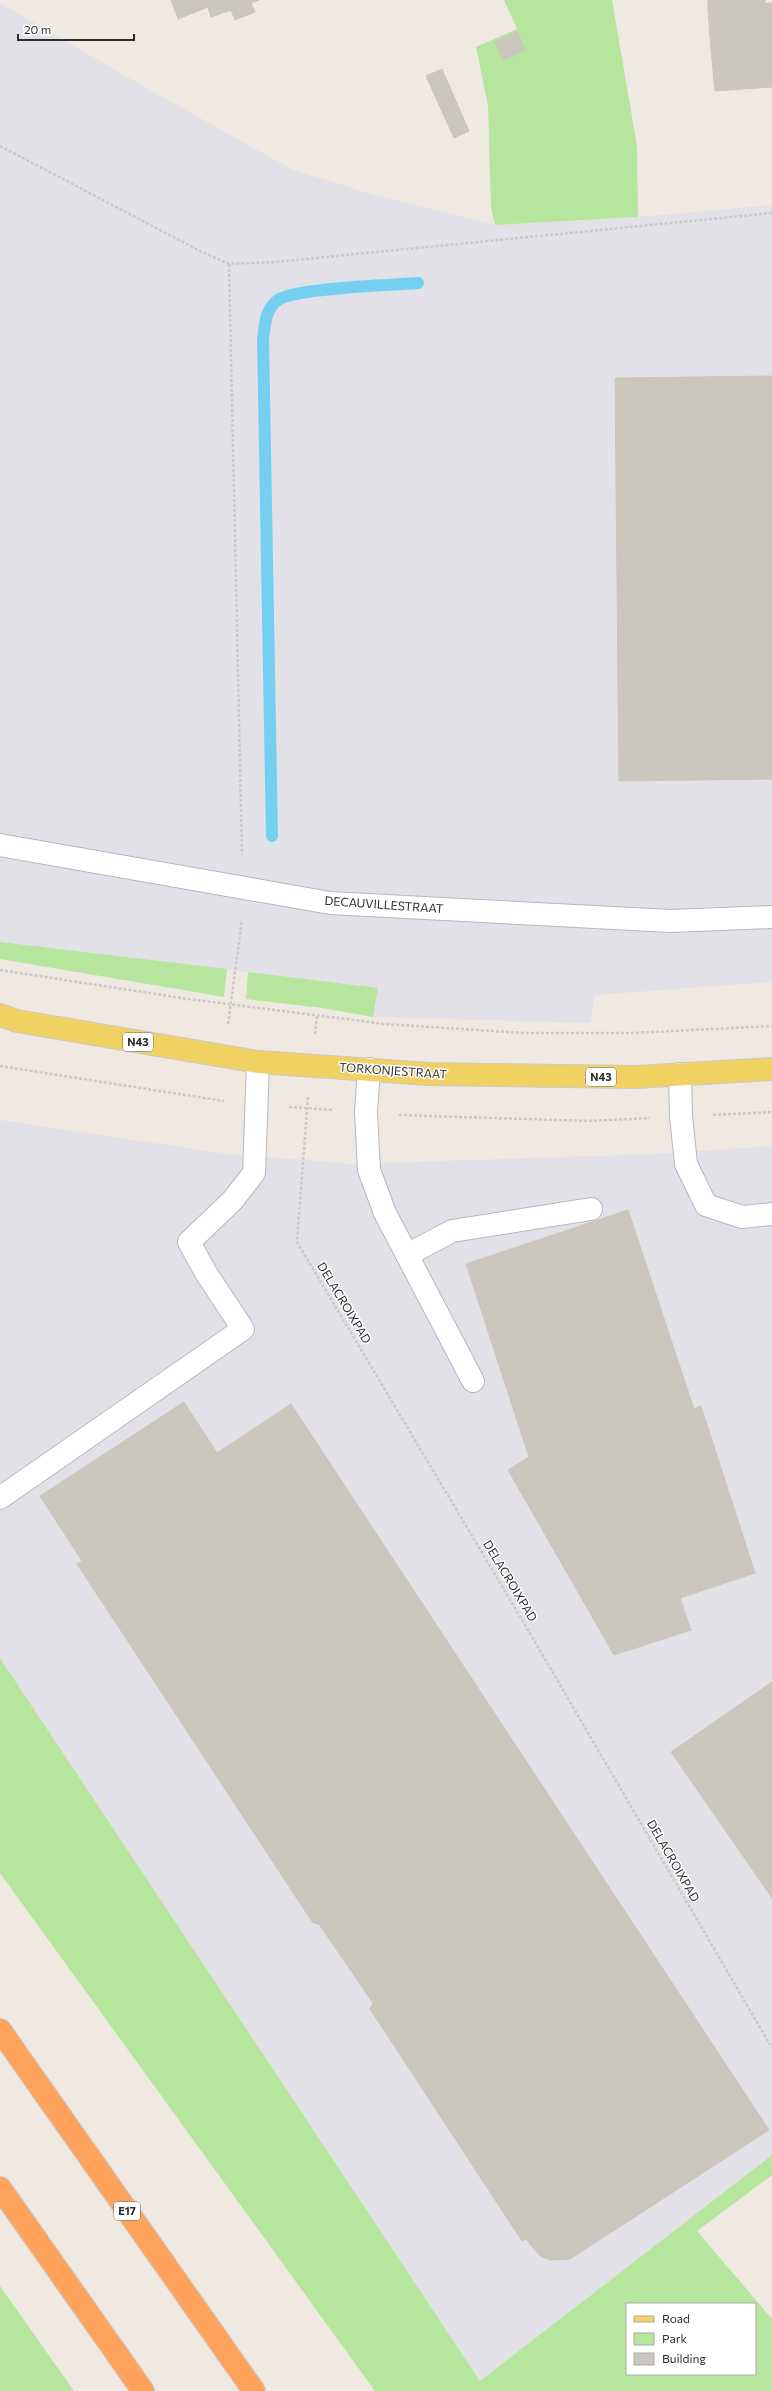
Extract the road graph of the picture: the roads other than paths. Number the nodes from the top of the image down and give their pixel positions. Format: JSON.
{"nodes":[{"id":1,"x":0,"y":845,"type":"edge"},
{"id":2,"x":772,"y":917,"type":"edge"},
{"id":3,"x":6,"y":1019,"type":"edge"},
{"id":4,"x":258,"y":1062,"type":"junction"},
{"id":5,"x":772,"y":1068,"type":"edge"},
{"id":6,"x":370,"y":1069,"type":"junction"},
{"id":7,"x":680,"y":1074,"type":"junction"},
{"id":8,"x":591,"y":1209,"type":"dead end"},
{"id":9,"x":772,"y":1214,"type":"edge"},
{"id":10,"x":407,"y":1255,"type":"junction"},
{"id":11,"x":473,"y":1381,"type":"dead end"},
{"id":12,"x":0,"y":1498,"type":"edge"},
{"id":13,"x":0,"y":2030,"type":"edge"},
{"id":14,"x":0,"y":2188,"type":"edge"},
{"id":15,"x":143,"y":2391,"type":"edge"},
{"id":16,"x":254,"y":2391,"type":"edge"}],
"edges":[{"from":1,"to":2,"type":"street","name":"DECAUVILLESTRAAT"},
{"from":3,"to":4,"type":"main road","name":"TORKONJESTRAAT","number":"N43"},
{"from":4,"to":6,"type":"main road","name":"TORKONJESTRAAT","number":"N43"},
{"from":4,"to":12,"type":"street"},
{"from":5,"to":7,"type":"main road","name":"TORKONJESTRAAT","number":"N43"},
{"from":6,"to":7,"type":"main road","name":"TORKONJESTRAAT","number":"N43"},
{"from":6,"to":10,"type":"street"},
{"from":7,"to":9,"type":"street"},
{"from":8,"to":10,"type":"street"},
{"from":10,"to":11,"type":"street"},
{"from":13,"to":16,"type":"highway","number":"E17"},
{"from":14,"to":15,"type":"highway"}]}
